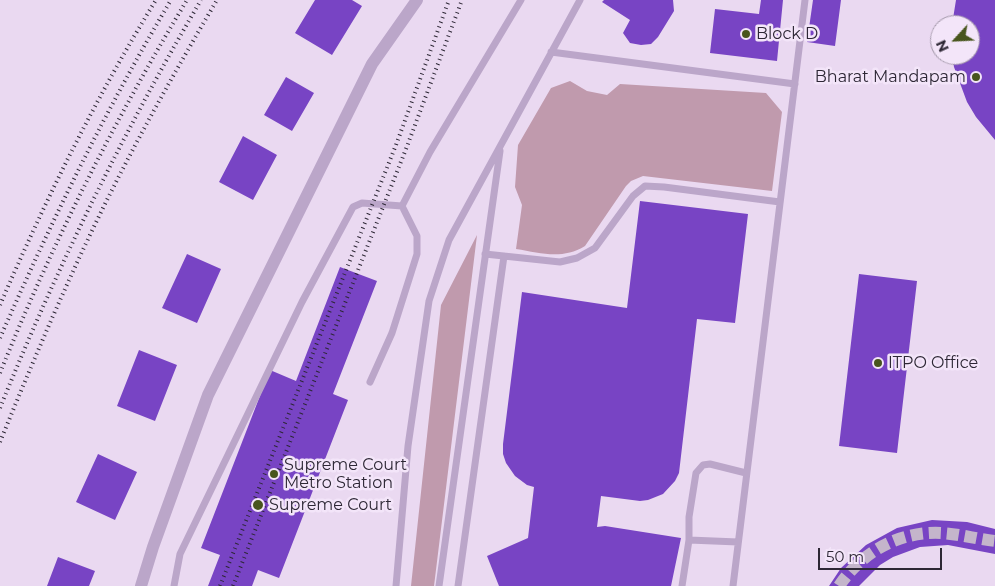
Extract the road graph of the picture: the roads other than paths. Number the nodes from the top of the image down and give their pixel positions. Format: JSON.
{"nodes":[{"id":1,"x":417,"y":0,"type":"edge"},
{"id":2,"x":521,"y":0,"type":"edge"},
{"id":3,"x":580,"y":0,"type":"edge"},
{"id":4,"x":805,"y":0,"type":"edge"},
{"id":5,"x":551,"y":52,"type":"junction"},
{"id":6,"x":795,"y":84,"type":"junction"},
{"id":7,"x":501,"y":145,"type":"junction"},
{"id":8,"x":780,"y":202,"type":"junction"},
{"id":9,"x":402,"y":206,"type":"junction"},
{"id":10,"x":485,"y":254,"type":"junction"},
{"id":11,"x":504,"y":256,"type":"junction"},
{"id":12,"x":370,"y":382,"type":"dead end"},
{"id":13,"x":746,"y":473,"type":"junction"},
{"id":14,"x":689,"y":540,"type":"junction"},
{"id":15,"x":738,"y":542,"type":"junction"},
{"id":16,"x":141,"y":586,"type":"edge"},
{"id":17,"x":174,"y":586,"type":"edge"},
{"id":18,"x":396,"y":586,"type":"edge"},
{"id":19,"x":439,"y":586,"type":"edge"},
{"id":20,"x":458,"y":586,"type":"edge"},
{"id":21,"x":682,"y":586,"type":"edge"},
{"id":22,"x":733,"y":586,"type":"edge"}],
"edges":[{"from":1,"to":16,"type":"street"},
{"from":2,"to":9,"type":"lane"},
{"from":3,"to":5,"type":"lane"},
{"from":4,"to":6,"type":"lane"},
{"from":5,"to":6,"type":"lane"},
{"from":5,"to":7,"type":"lane"},
{"from":6,"to":8,"type":"lane"},
{"from":7,"to":10,"type":"lane"},
{"from":7,"to":18,"type":"lane"},
{"from":8,"to":11,"type":"lane"},
{"from":8,"to":13,"type":"lane"},
{"from":9,"to":12,"type":"lane"},
{"from":9,"to":17,"type":"lane"},
{"from":10,"to":11,"type":"lane"},
{"from":10,"to":19,"type":"lane"},
{"from":11,"to":20,"type":"lane"},
{"from":13,"to":14,"type":"lane"},
{"from":13,"to":15,"type":"lane"},
{"from":14,"to":15,"type":"lane"},
{"from":14,"to":21,"type":"lane"},
{"from":15,"to":22,"type":"lane"}]}
